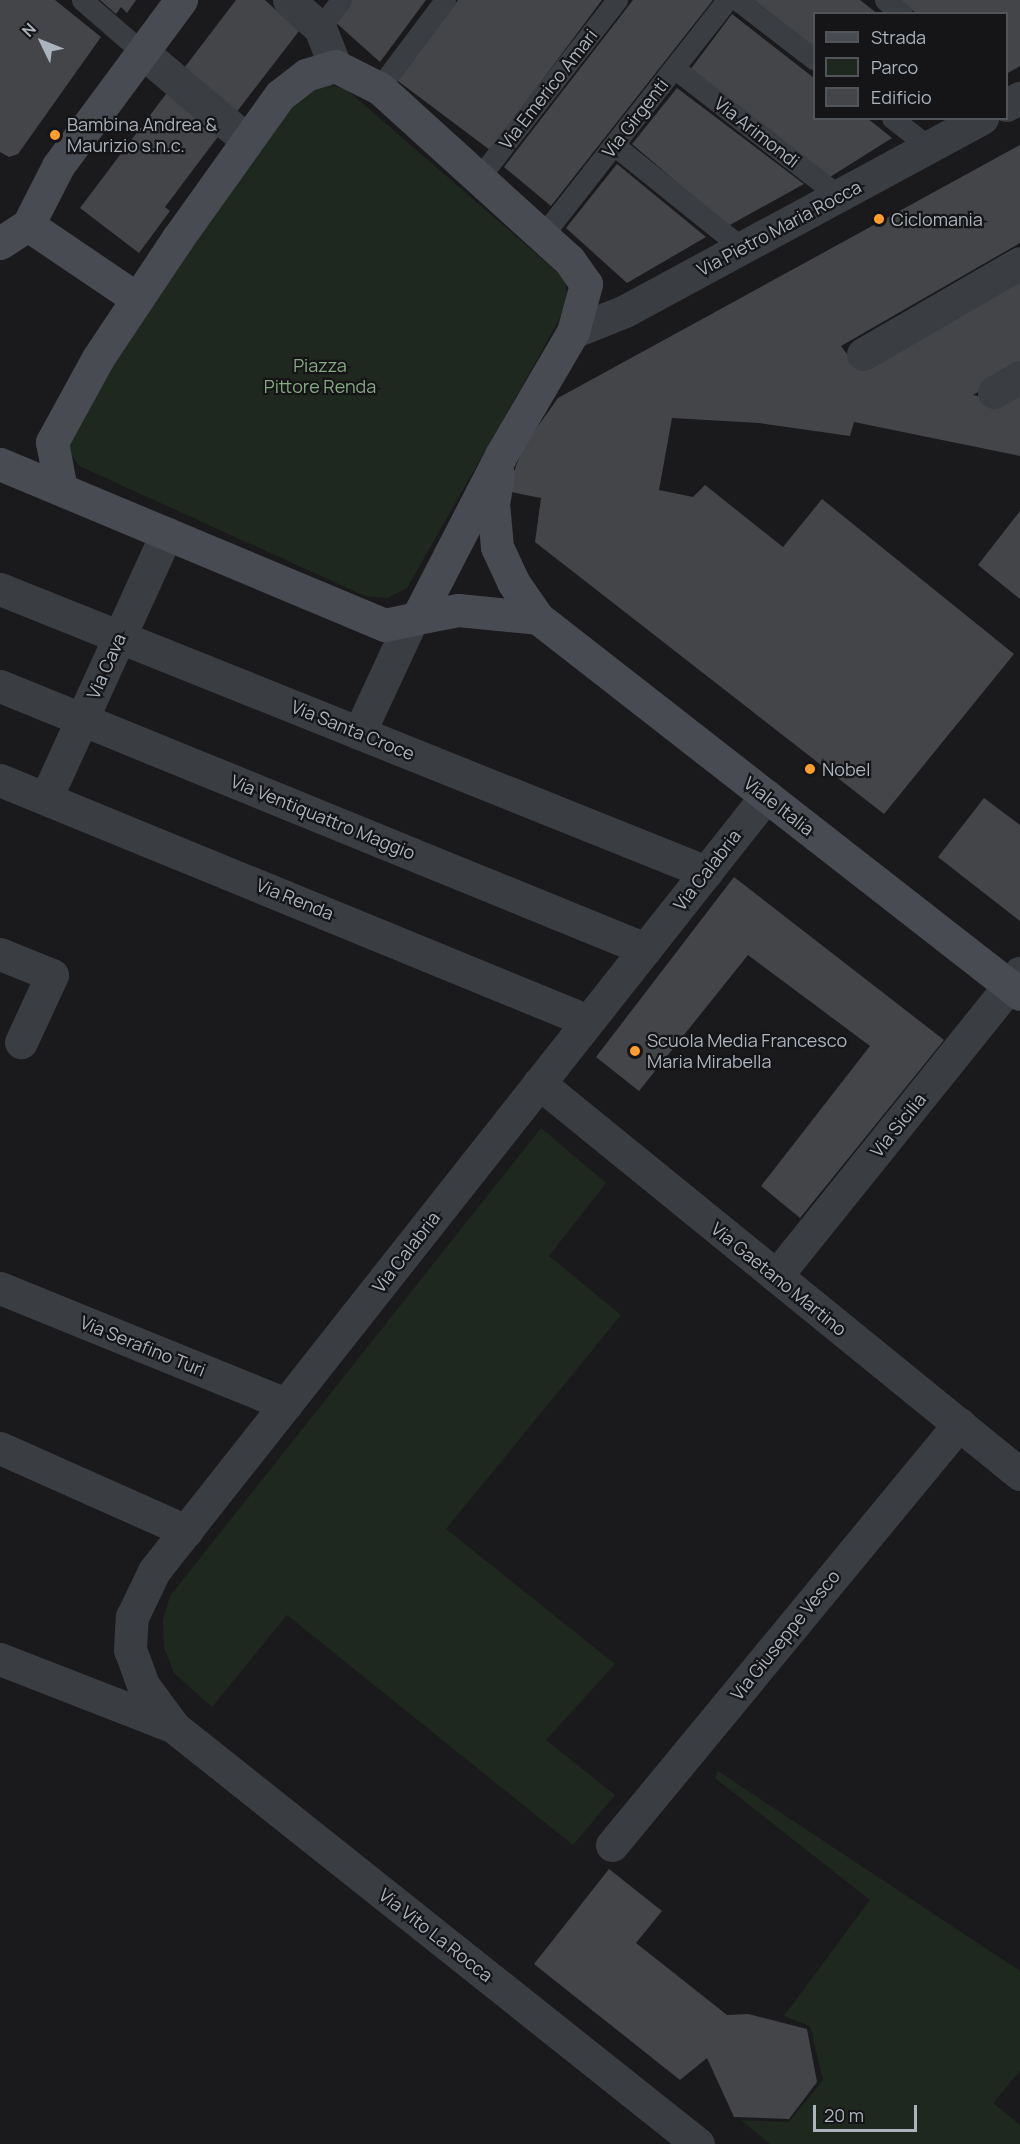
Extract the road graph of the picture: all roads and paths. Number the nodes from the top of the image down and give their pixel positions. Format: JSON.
{"nodes":[{"id":1,"x":82,"y":0,"type":"edge"},
{"id":2,"x":181,"y":0,"type":"edge"},
{"id":3,"x":289,"y":0,"type":"edge"},
{"id":4,"x":341,"y":0,"type":"edge"},
{"id":5,"x":445,"y":0,"type":"edge"},
{"id":6,"x":617,"y":0,"type":"edge"},
{"id":7,"x":728,"y":0,"type":"edge"},
{"id":8,"x":737,"y":0,"type":"edge"},
{"id":9,"x":885,"y":0,"type":"edge"},
{"id":10,"x":900,"y":12,"type":"edge"},
{"id":11,"x":320,"y":28,"type":"junction"},
{"id":12,"x":142,"y":52,"type":"junction"},
{"id":13,"x":813,"y":58,"type":"edge"},
{"id":14,"x":334,"y":66,"type":"junction"},
{"id":15,"x":674,"y":68,"type":"junction"},
{"id":16,"x":379,"y":88,"type":"junction"},
{"id":17,"x":895,"y":120,"type":"edge"},
{"id":18,"x":978,"y":120,"type":"edge"},
{"id":19,"x":247,"y":140,"type":"junction"},
{"id":20,"x":614,"y":145,"type":"junction"},
{"id":21,"x":929,"y":147,"type":"junction"},
{"id":22,"x":478,"y":179,"type":"junction"},
{"id":23,"x":839,"y":196,"type":"junction"},
{"id":24,"x":28,"y":225,"type":"junction"},
{"id":25,"x":542,"y":236,"type":"junction"},
{"id":26,"x":0,"y":243,"type":"edge"},
{"id":27,"x":742,"y":248,"type":"junction"},
{"id":28,"x":1020,"y":263,"type":"edge"},
{"id":29,"x":136,"y":298,"type":"junction"},
{"id":30,"x":573,"y":332,"type":"junction"},
{"id":31,"x":863,"y":354,"type":"dead end"},
{"id":32,"x":501,"y":455,"type":"junction"},
{"id":33,"x":0,"y":464,"type":"edge"},
{"id":34,"x":61,"y":489,"type":"junction"},
{"id":35,"x":166,"y":533,"type":"junction"},
{"id":36,"x":0,"y":589,"type":"edge"},
{"id":37,"x":414,"y":618,"type":"junction"},
{"id":38,"x":538,"y":618,"type":"junction"},
{"id":39,"x":119,"y":637,"type":"junction"},
{"id":40,"x":0,"y":686,"type":"edge"},
{"id":41,"x":82,"y":719,"type":"junction"},
{"id":42,"x":359,"y":733,"type":"junction"},
{"id":43,"x":0,"y":780,"type":"edge"},
{"id":44,"x":766,"y":796,"type":"junction"},
{"id":45,"x":46,"y":798,"type":"junction"},
{"id":46,"x":706,"y":872,"type":"junction"},
{"id":47,"x":645,"y":949,"type":"junction"},
{"id":48,"x":0,"y":954,"type":"edge"},
{"id":49,"x":1017,"y":984,"type":"edge"},
{"id":50,"x":588,"y":1021,"type":"junction"},
{"id":51,"x":21,"y":1042,"type":"dead end"},
{"id":52,"x":539,"y":1083,"type":"junction"},
{"id":53,"x":776,"y":1276,"type":"junction"},
{"id":54,"x":0,"y":1288,"type":"edge"},
{"id":55,"x":286,"y":1404,"type":"junction"},
{"id":56,"x":959,"y":1424,"type":"junction"},
{"id":57,"x":0,"y":1448,"type":"edge"},
{"id":58,"x":1020,"y":1474,"type":"edge"},
{"id":59,"x":186,"y":1531,"type":"junction"},
{"id":60,"x":0,"y":1659,"type":"edge"},
{"id":61,"x":174,"y":1727,"type":"junction"},
{"id":62,"x":612,"y":1845,"type":"dead end"},
{"id":63,"x":698,"y":2144,"type":"edge"}],
"edges":[{"from":1,"to":12,"type":"lane"},
{"from":2,"to":12,"type":"street"},
{"from":3,"to":11,"type":"street"},
{"from":4,"to":11,"type":"lane"},
{"from":5,"to":16,"type":"lane"},
{"from":6,"to":22,"type":"lane","name":"Via Emerico Amari"},
{"from":7,"to":15,"type":"lane","name":"Via Girgenti"},
{"from":8,"to":13,"type":"lane"},
{"from":9,"to":10,"type":"lane"},
{"from":11,"to":14,"type":"street"},
{"from":12,"to":19,"type":"street"},
{"from":12,"to":24,"type":"street"},
{"from":14,"to":16,"type":"street"},
{"from":14,"to":19,"type":"street"},
{"from":15,"to":20,"type":"lane","name":"Via Girgenti"},
{"from":15,"to":23,"type":"lane","name":"Via Arimondi"},
{"from":16,"to":22,"type":"street"},
{"from":17,"to":21,"type":"lane"},
{"from":18,"to":21,"type":"street","name":"Via Pietro Maria Rocca"},
{"from":19,"to":29,"type":"street"},
{"from":20,"to":25,"type":"lane","name":"Via Girgenti"},
{"from":20,"to":27,"type":"lane"},
{"from":21,"to":23,"type":"street","name":"Via Pietro Maria Rocca"},
{"from":22,"to":25,"type":"street"},
{"from":23,"to":27,"type":"street","name":"Via Pietro Maria Rocca"},
{"from":24,"to":26,"type":"street"},
{"from":24,"to":29,"type":"street"},
{"from":25,"to":30,"type":"street"},
{"from":27,"to":30,"type":"street","name":"Via Pietro Maria Rocca"},
{"from":28,"to":31,"type":"street"},
{"from":29,"to":34,"type":"street"},
{"from":30,"to":32,"type":"street"},
{"from":32,"to":37,"type":"street"},
{"from":32,"to":38,"type":"street","name":"Viale Italia"},
{"from":33,"to":34,"type":"street"},
{"from":34,"to":35,"type":"street"},
{"from":35,"to":37,"type":"street"},
{"from":35,"to":39,"type":"street","name":"Via Cava"},
{"from":36,"to":39,"type":"street","name":"Via Santa Croce"},
{"from":37,"to":38,"type":"street"},
{"from":37,"to":42,"type":"street"},
{"from":38,"to":44,"type":"street","name":"Viale Italia"},
{"from":39,"to":41,"type":"street","name":"Via Cava"},
{"from":39,"to":42,"type":"street","name":"Via Santa Croce"},
{"from":40,"to":41,"type":"street","name":"Via Ventiquattro Maggio"},
{"from":41,"to":45,"type":"street","name":"Via Cava"},
{"from":41,"to":47,"type":"street","name":"Via Ventiquattro Maggio"},
{"from":42,"to":46,"type":"street","name":"Via Santa Croce"},
{"from":43,"to":45,"type":"street","name":"Via Renda"},
{"from":44,"to":46,"type":"street","name":"Via Calabria"},
{"from":44,"to":49,"type":"street","name":"Viale Italia"},
{"from":45,"to":50,"type":"street","name":"Via Renda"},
{"from":46,"to":47,"type":"street","name":"Via Calabria"},
{"from":47,"to":50,"type":"street","name":"Via Calabria"},
{"from":48,"to":51,"type":"street"},
{"from":49,"to":53,"type":"street","name":"Via Sicilia"},
{"from":50,"to":52,"type":"street","name":"Via Calabria"},
{"from":52,"to":53,"type":"street","name":"Via Gaetano Martino"},
{"from":52,"to":55,"type":"street","name":"Via Calabria"},
{"from":53,"to":56,"type":"street","name":"Via Gaetano Martino"},
{"from":54,"to":55,"type":"street","name":"Via Serafino Turi"},
{"from":55,"to":59,"type":"street","name":"Via Calabria"},
{"from":56,"to":58,"type":"street","name":"Via Gaetano Martino"},
{"from":56,"to":62,"type":"street","name":"Via Giuseppe Vesco"},
{"from":57,"to":59,"type":"street"},
{"from":59,"to":61,"type":"street","name":"Via Calabria"},
{"from":60,"to":61,"type":"street"},
{"from":61,"to":63,"type":"street","name":"Via Vito La Rocca"}]}
